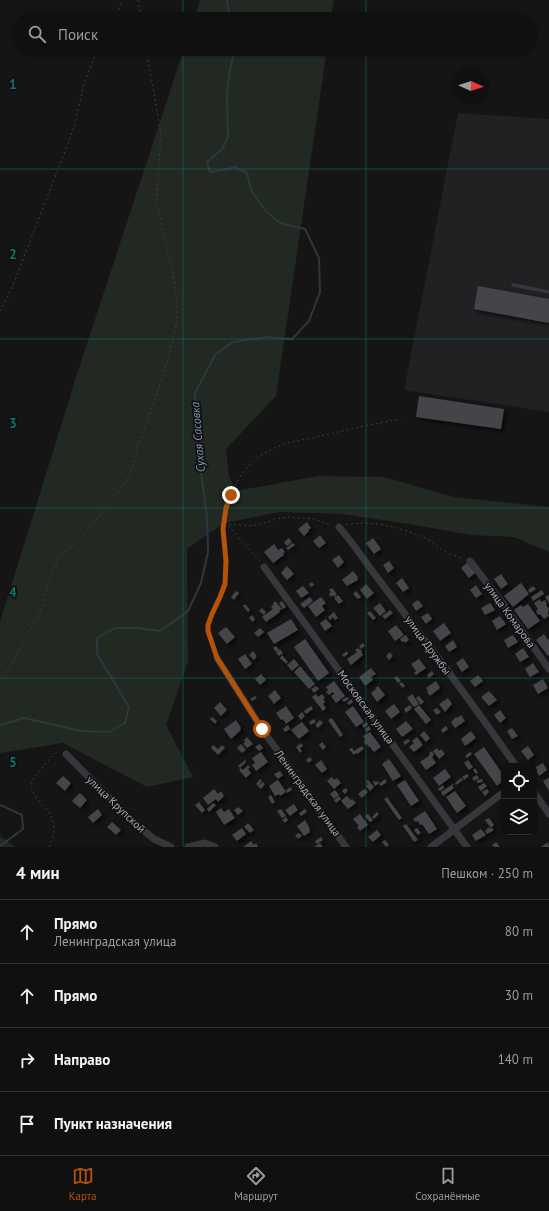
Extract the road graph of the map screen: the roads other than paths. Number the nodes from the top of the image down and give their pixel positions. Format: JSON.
{"nodes":[{"id":1,"x":513,"y":285,"type":"dead end"},
{"id":2,"x":549,"y":292,"type":"edge"},
{"id":3,"x":339,"y":527,"type":"dead end"},
{"id":4,"x":470,"y":561,"type":"dead end"},
{"id":5,"x":264,"y":566,"type":"road end"},
{"id":6,"x":217,"y":658,"type":"road end"},
{"id":7,"x":549,"y":669,"type":"edge"},
{"id":8,"x":66,"y":754,"type":"road end"},
{"id":9,"x":514,"y":763,"type":"edge"},
{"id":10,"x":501,"y":794,"type":"edge"},
{"id":11,"x":537,"y":796,"type":"edge"},
{"id":12,"x":549,"y":814,"type":"edge"},
{"id":13,"x":455,"y":830,"type":"junction"},
{"id":14,"x":171,"y":847,"type":"edge"},
{"id":15,"x":188,"y":847,"type":"edge"},
{"id":16,"x":215,"y":847,"type":"edge"},
{"id":17,"x":346,"y":847,"type":"edge"},
{"id":18,"x":431,"y":847,"type":"edge"},
{"id":19,"x":467,"y":847,"type":"edge"}],
"edges":[{"from":1,"to":2,"type":"lane"},
{"from":3,"to":9,"type":"street","name":"улица Дружбы"},
{"from":4,"to":7,"type":"street","name":"улица Комарова"},
{"from":5,"to":13,"type":"street","name":"Московская улица"},
{"from":6,"to":17,"type":"street","name":"Ленинградская улица"},
{"from":8,"to":14,"type":"street","name":"улица Крупской"},
{"from":10,"to":13,"type":"street"},
{"from":11,"to":12,"type":"street"},
{"from":13,"to":18,"type":"street"},
{"from":13,"to":19,"type":"street","name":"Московская улица"},
{"from":15,"to":16,"type":"street"}]}
